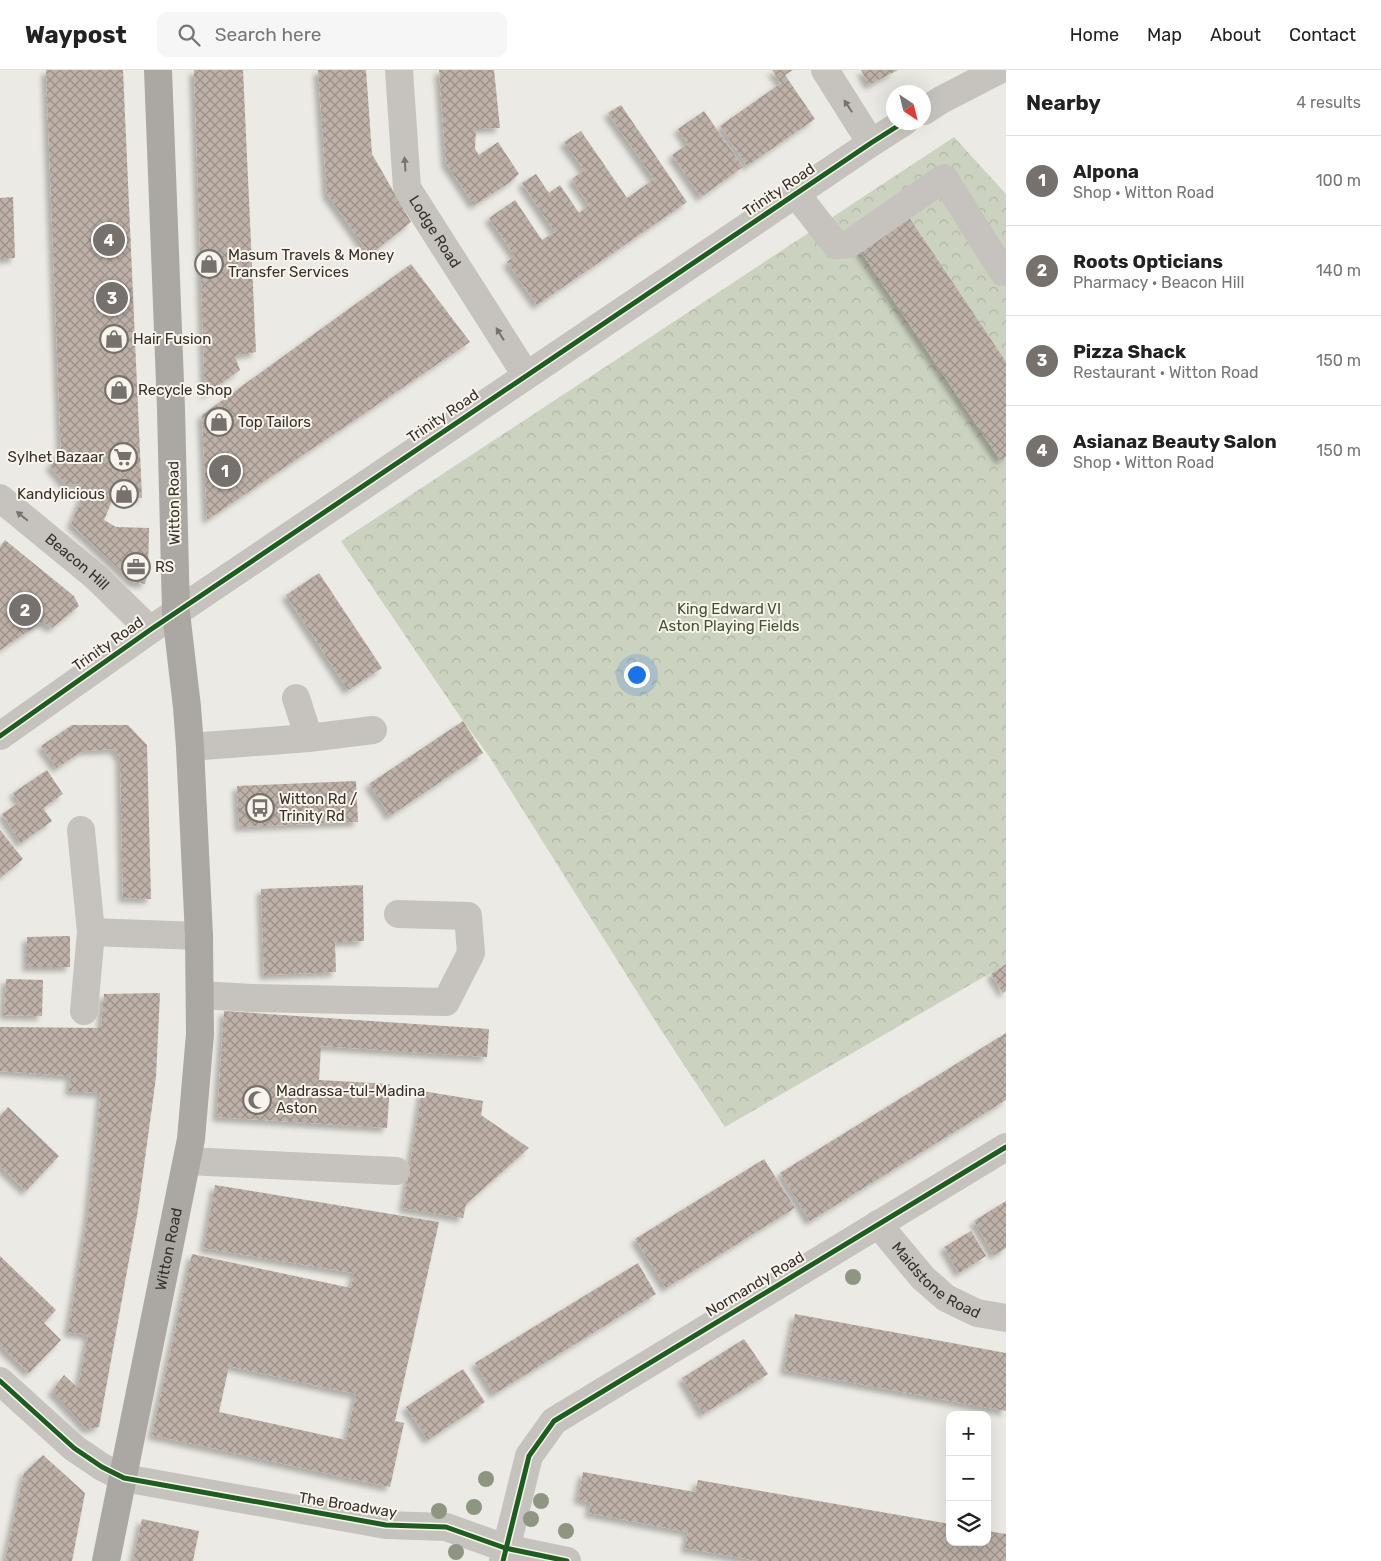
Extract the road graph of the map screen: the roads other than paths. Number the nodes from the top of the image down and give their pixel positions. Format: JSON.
{"nodes":[{"id":1,"x":158,"y":70,"type":"edge"},
{"id":2,"x":399,"y":70,"type":"edge"},
{"id":3,"x":825,"y":70,"type":"edge"},
{"id":4,"x":999,"y":70,"type":"edge"},
{"id":5,"x":931,"y":106,"type":"edge"},
{"id":6,"x":892,"y":130,"type":"edge"},
{"id":7,"x":872,"y":143,"type":"junction"},
{"id":8,"x":796,"y":194,"type":"junction"},
{"id":9,"x":1003,"y":272,"type":"dead end"},
{"id":10,"x":526,"y":375,"type":"junction"},
{"id":11,"x":0,"y":498,"type":"edge"},
{"id":12,"x":176,"y":613,"type":"junction"},
{"id":13,"x":150,"y":630,"type":"junction"},
{"id":14,"x":296,"y":698,"type":"dead end"},
{"id":15,"x":373,"y":730,"type":"dead end"},
{"id":16,"x":0,"y":736,"type":"edge"},
{"id":17,"x":309,"y":738,"type":"junction"},
{"id":18,"x":190,"y":747,"type":"junction"},
{"id":19,"x":81,"y":830,"type":"dead end"},
{"id":20,"x":398,"y":914,"type":"dead end"},
{"id":21,"x":91,"y":932,"type":"junction"},
{"id":22,"x":199,"y":936,"type":"junction"},
{"id":23,"x":200,"y":995,"type":"junction"},
{"id":24,"x":84,"y":1012,"type":"dead end"},
{"id":25,"x":1006,"y":1147,"type":"edge"},
{"id":26,"x":187,"y":1161,"type":"junction"},
{"id":27,"x":396,"y":1171,"type":"dead end"},
{"id":28,"x":878,"y":1224,"type":"junction"},
{"id":29,"x":1006,"y":1318,"type":"edge"},
{"id":30,"x":0,"y":1381,"type":"edge"},
{"id":31,"x":124,"y":1478,"type":"junction"},
{"id":32,"x":504,"y":1555,"type":"edge"},
{"id":33,"x":106,"y":1561,"type":"edge"},
{"id":34,"x":567,"y":1561,"type":"edge"}],
"edges":[{"from":1,"to":12,"type":"main road","name":"Witton Road"},
{"from":10,"to":2,"type":"street","name":"Lodge Road","one_way":true},
{"from":7,"to":3,"type":"street","one_way":true},
{"from":4,"to":5,"type":"street"},
{"from":6,"to":7,"type":"street","name":"Trinity Road"},
{"from":7,"to":8,"type":"street","name":"Trinity Road"},
{"from":8,"to":9,"type":"street"},
{"from":8,"to":10,"type":"street","name":"Trinity Road"},
{"from":10,"to":12,"type":"street","name":"Trinity Road"},
{"from":13,"to":11,"type":"street","name":"Beacon Hill","one_way":true},
{"from":12,"to":13,"type":"street","name":"Trinity Road"},
{"from":12,"to":18,"type":"main road","name":"Witton Road"},
{"from":13,"to":16,"type":"street","name":"Trinity Road"},
{"from":14,"to":17,"type":"street"},
{"from":15,"to":17,"type":"street"},
{"from":17,"to":18,"type":"street"},
{"from":18,"to":22,"type":"main road","name":"Witton Road"},
{"from":19,"to":21,"type":"street"},
{"from":20,"to":23,"type":"street"},
{"from":21,"to":22,"type":"street"},
{"from":21,"to":24,"type":"street"},
{"from":22,"to":23,"type":"main road","name":"Witton Road"},
{"from":23,"to":26,"type":"main road","name":"Witton Road"},
{"from":25,"to":28,"type":"street","name":"Normandy Road"},
{"from":26,"to":27,"type":"street"},
{"from":26,"to":31,"type":"main road","name":"Witton Road"},
{"from":28,"to":29,"type":"street","name":"Maidstone Road"},
{"from":28,"to":32,"type":"street","name":"Normandy Road"},
{"from":30,"to":31,"type":"street","name":"The Broadway"},
{"from":31,"to":32,"type":"street","name":"The Broadway"},
{"from":31,"to":33,"type":"main road","name":"Witton Road"},
{"from":32,"to":34,"type":"street","name":"The Broadway"}]}
